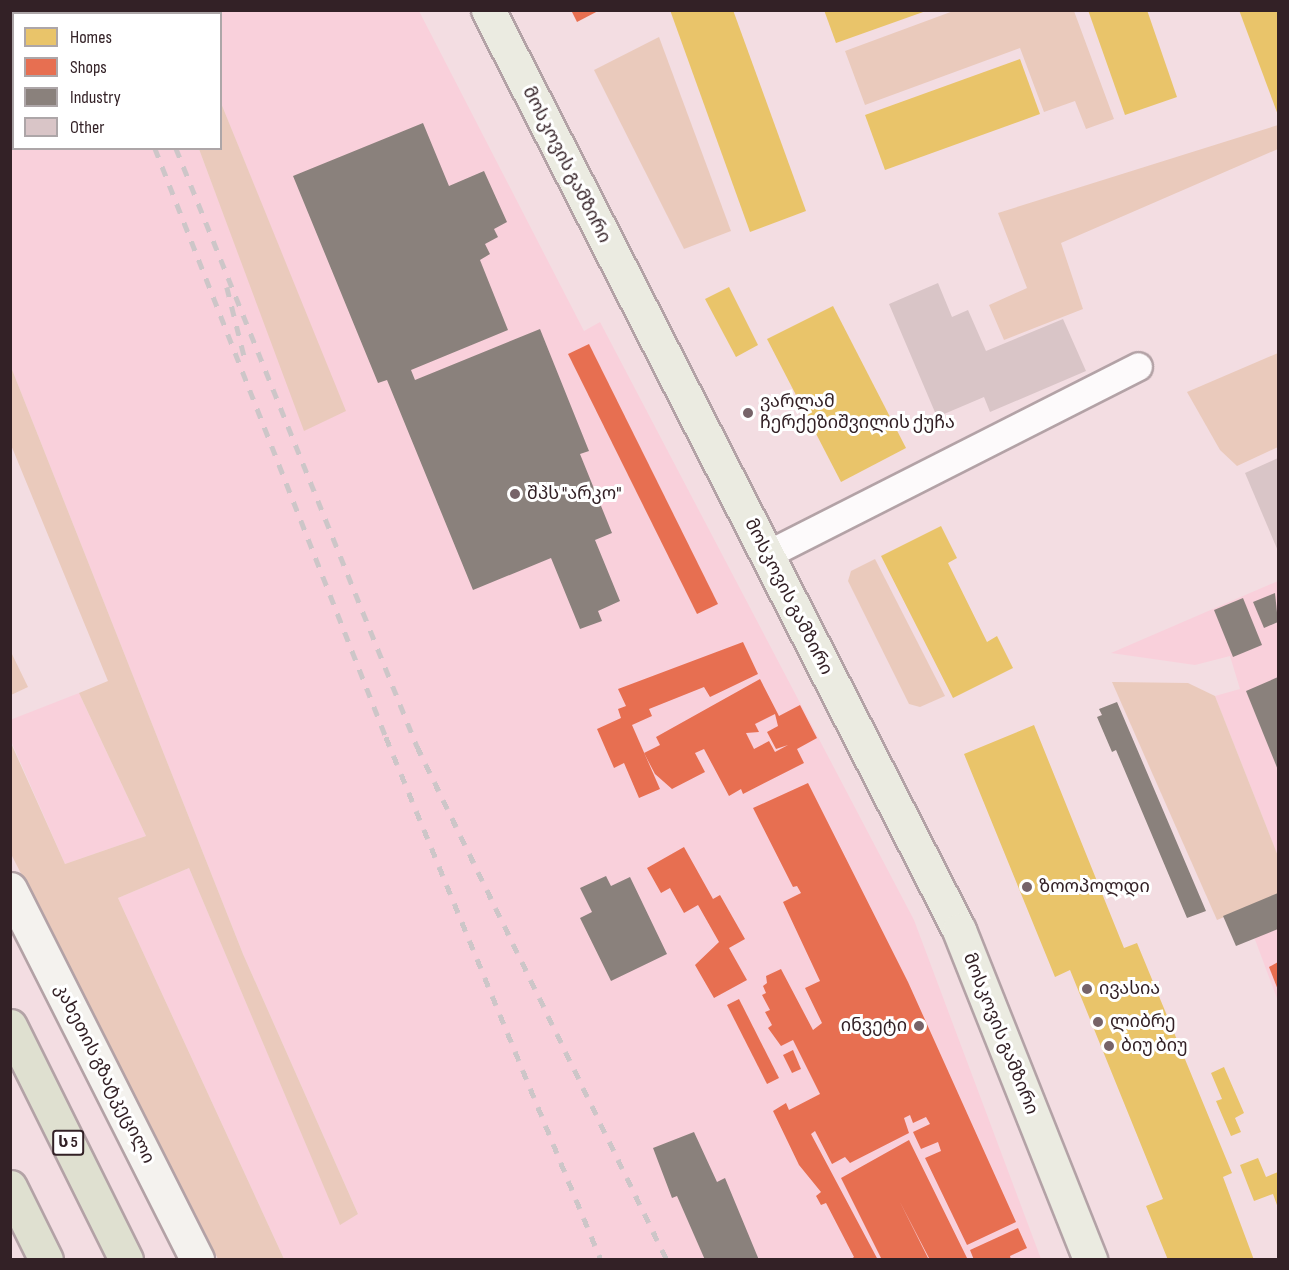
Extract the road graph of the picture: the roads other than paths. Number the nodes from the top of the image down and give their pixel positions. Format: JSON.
{"nodes":[{"id":1,"x":488,"y":10,"type":"edge"},
{"id":2,"x":1138,"y":366,"type":"dead end"},
{"id":3,"x":766,"y":555,"type":"junction"},
{"id":4,"x":10,"y":889,"type":"edge"},
{"id":5,"x":10,"y":1026,"type":"edge"},
{"id":6,"x":10,"y":1187,"type":"edge"},
{"id":7,"x":1063,"y":1195,"type":"junction"},
{"id":8,"x":46,"y":1260,"type":"edge"},
{"id":9,"x":126,"y":1260,"type":"edge"},
{"id":10,"x":197,"y":1260,"type":"edge"},
{"id":11,"x":1082,"y":1260,"type":"edge"},
{"id":12,"x":1090,"y":1260,"type":"edge"}],
"edges":[{"from":1,"to":3,"type":"main road","name":"მოსკოვის გამზირი"},
{"from":2,"to":3,"type":"street"},
{"from":3,"to":7,"type":"main road","name":"მოსკოვის გამზირი"},
{"from":4,"to":10,"type":"street","name":"კახეთის გზატკეცილი"},
{"from":5,"to":9,"type":"highway","number":"ს 5"},
{"from":6,"to":8,"type":"highway"},
{"from":7,"to":11,"type":"main road","name":"მოსკოვის გამზირი"},
{"from":7,"to":12,"type":"main road","name":"მოსკოვის გამზირი"}]}
